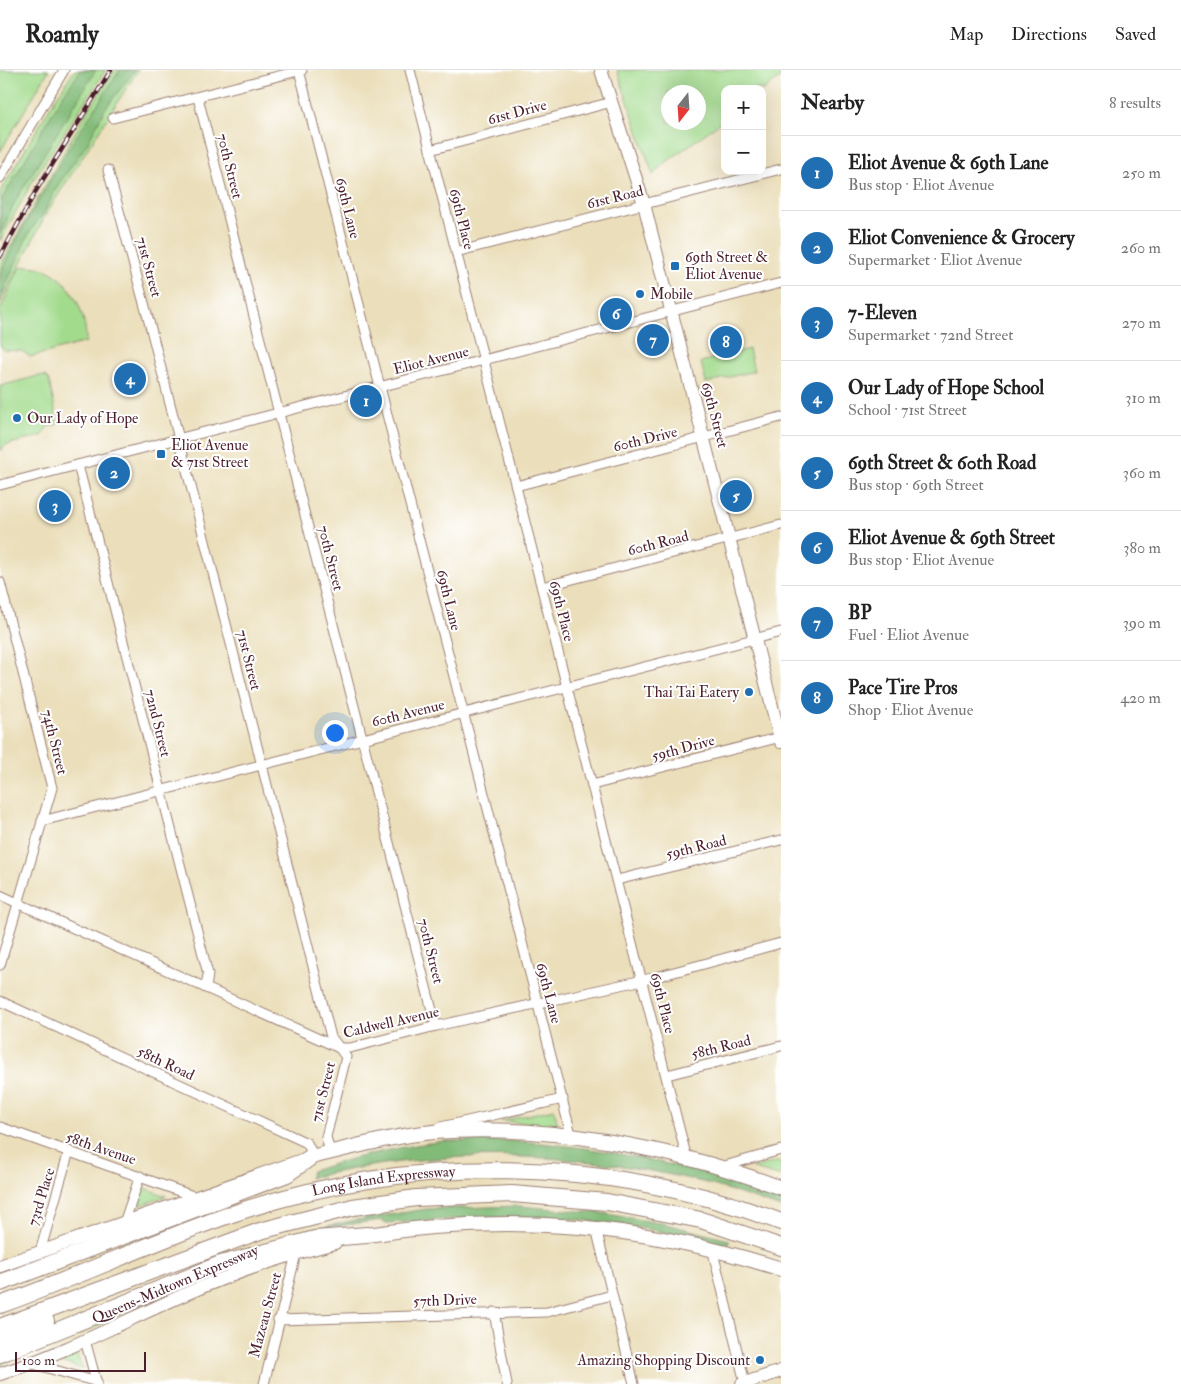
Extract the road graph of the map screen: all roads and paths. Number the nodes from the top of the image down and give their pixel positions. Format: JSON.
{"nodes":[{"id":1,"x":64,"y":70,"type":"edge"},
{"id":2,"x":300,"y":70,"type":"edge"},
{"id":3,"x":410,"y":70,"type":"edge"},
{"id":4,"x":601,"y":70,"type":"edge"},
{"id":5,"x":198,"y":98,"type":"junction"},
{"id":6,"x":612,"y":102,"type":"junction"},
{"id":7,"x":113,"y":118,"type":"dead end"},
{"id":8,"x":430,"y":150,"type":"junction"},
{"id":9,"x":781,"y":169,"type":"edge"},
{"id":10,"x":108,"y":170,"type":"dead end"},
{"id":11,"x":0,"y":178,"type":"edge"},
{"id":12,"x":644,"y":204,"type":"junction"},
{"id":13,"x":456,"y":252,"type":"junction"},
{"id":14,"x":781,"y":283,"type":"edge"},
{"id":15,"x":671,"y":312,"type":"junction"},
{"id":16,"x":484,"y":361,"type":"junction"},
{"id":17,"x":380,"y":388,"type":"junction"},
{"id":18,"x":280,"y":414,"type":"junction"},
{"id":19,"x":781,"y":417,"type":"edge"},
{"id":20,"x":705,"y":438,"type":"junction"},
{"id":21,"x":178,"y":440,"type":"junction"},
{"id":22,"x":78,"y":465,"type":"junction"},
{"id":23,"x":0,"y":485,"type":"edge"},
{"id":24,"x":516,"y":486,"type":"junction"},
{"id":25,"x":781,"y":525,"type":"edge"},
{"id":26,"x":730,"y":538,"type":"junction"},
{"id":27,"x":0,"y":582,"type":"edge"},
{"id":28,"x":542,"y":587,"type":"junction"},
{"id":29,"x":781,"y":632,"type":"edge"},
{"id":30,"x":756,"y":640,"type":"junction"},
{"id":31,"x":567,"y":687,"type":"junction"},
{"id":32,"x":464,"y":714,"type":"junction"},
{"id":33,"x":362,"y":739,"type":"junction"},
{"id":34,"x":781,"y":739,"type":"edge"},
{"id":35,"x":262,"y":766,"type":"junction"},
{"id":36,"x":592,"y":785,"type":"junction"},
{"id":37,"x":161,"y":792,"type":"junction"},
{"id":38,"x":42,"y":821,"type":"junction"},
{"id":39,"x":781,"y":840,"type":"edge"},
{"id":40,"x":617,"y":880,"type":"junction"},
{"id":41,"x":0,"y":895,"type":"edge"},
{"id":42,"x":18,"y":902,"type":"junction"},
{"id":43,"x":781,"y":943,"type":"edge"},
{"id":44,"x":0,"y":965,"type":"edge"},
{"id":45,"x":642,"y":979,"type":"junction"},
{"id":46,"x":206,"y":988,"type":"junction"},
{"id":47,"x":0,"y":1001,"type":"edge"},
{"id":48,"x":538,"y":1004,"type":"junction"},
{"id":49,"x":436,"y":1026,"type":"junction"},
{"id":50,"x":781,"y":1046,"type":"edge"},
{"id":51,"x":339,"y":1048,"type":"junction"},
{"id":52,"x":667,"y":1075,"type":"junction"},
{"id":53,"x":563,"y":1099,"type":"junction"},
{"id":54,"x":0,"y":1127,"type":"edge"},
{"id":55,"x":410,"y":1135,"type":"junction"},
{"id":56,"x":572,"y":1138,"type":"junction"},
{"id":57,"x":781,"y":1150,"type":"edge"},
{"id":58,"x":69,"y":1151,"type":"junction"},
{"id":59,"x":330,"y":1152,"type":"junction"},
{"id":60,"x":312,"y":1157,"type":"junction"},
{"id":61,"x":687,"y":1159,"type":"junction"},
{"id":62,"x":720,"y":1168,"type":"junction"},
{"id":63,"x":140,"y":1176,"type":"junction"},
{"id":64,"x":781,"y":1188,"type":"edge"},
{"id":65,"x":193,"y":1196,"type":"junction"},
{"id":66,"x":125,"y":1220,"type":"junction"},
{"id":67,"x":781,"y":1222,"type":"edge"},
{"id":68,"x":596,"y":1228,"type":"junction"},
{"id":69,"x":367,"y":1235,"type":"junction"},
{"id":70,"x":781,"y":1247,"type":"edge"},
{"id":71,"x":712,"y":1248,"type":"junction"},
{"id":72,"x":40,"y":1252,"type":"junction"},
{"id":73,"x":296,"y":1254,"type":"junction"},
{"id":74,"x":0,"y":1266,"type":"edge"},
{"id":75,"x":781,"y":1268,"type":"edge"},
{"id":76,"x":155,"y":1270,"type":"junction"},
{"id":77,"x":0,"y":1283,"type":"edge"},
{"id":78,"x":612,"y":1295,"type":"junction"},
{"id":79,"x":0,"y":1304,"type":"edge"},
{"id":80,"x":494,"y":1312,"type":"junction"},
{"id":81,"x":278,"y":1320,"type":"junction"},
{"id":82,"x":0,"y":1327,"type":"edge"},
{"id":83,"x":0,"y":1340,"type":"edge"},
{"id":84,"x":85,"y":1340,"type":"junction"},
{"id":85,"x":0,"y":1354,"type":"edge"},
{"id":86,"x":30,"y":1363,"type":"junction"},
{"id":87,"x":776,"y":1373,"type":"edge"},
{"id":88,"x":2,"y":1377,"type":"edge"},
{"id":89,"x":97,"y":1383,"type":"edge"},
{"id":90,"x":264,"y":1384,"type":"edge"},
{"id":91,"x":507,"y":1384,"type":"edge"},
{"id":92,"x":634,"y":1384,"type":"edge"},
{"id":93,"x":748,"y":1384,"type":"edge"}],
"edges":[{"from":1,"to":11,"type":"street"},
{"from":2,"to":5,"type":"street"},
{"from":2,"to":17,"type":"street","name":"69th Lane"},
{"from":3,"to":8,"type":"street","name":"69th Place"},
{"from":4,"to":6,"type":"main road","name":"69th Street"},
{"from":5,"to":7,"type":"street"},
{"from":5,"to":18,"type":"street","name":"70th Street"},
{"from":6,"to":8,"type":"street","name":"61st Drive"},
{"from":6,"to":12,"type":"main road","name":"69th Street"},
{"from":8,"to":13,"type":"street","name":"69th Place"},
{"from":9,"to":12,"type":"street","name":"61st Road"},
{"from":10,"to":21,"type":"street","name":"71st Street"},
{"from":12,"to":13,"type":"street","name":"61st Road"},
{"from":12,"to":15,"type":"main road","name":"69th Street"},
{"from":13,"to":16,"type":"street","name":"69th Place"},
{"from":14,"to":15,"type":"street","name":"Eliot Avenue"},
{"from":15,"to":16,"type":"street","name":"Eliot Avenue"},
{"from":15,"to":20,"type":"main road","name":"69th Street"},
{"from":16,"to":17,"type":"street","name":"Eliot Avenue"},
{"from":16,"to":24,"type":"street","name":"69th Place"},
{"from":17,"to":18,"type":"street","name":"Eliot Avenue"},
{"from":17,"to":32,"type":"street","name":"69th Lane"},
{"from":18,"to":21,"type":"street","name":"Eliot Avenue"},
{"from":18,"to":33,"type":"street","name":"70th Street"},
{"from":19,"to":20,"type":"street","name":"60th Drive"},
{"from":20,"to":24,"type":"street","name":"60th Drive"},
{"from":20,"to":26,"type":"main road","name":"69th Street"},
{"from":21,"to":22,"type":"street","name":"Eliot Avenue"},
{"from":21,"to":35,"type":"street","name":"71st Street"},
{"from":22,"to":23,"type":"street","name":"Eliot Avenue"},
{"from":22,"to":37,"type":"street","name":"72nd Street"},
{"from":24,"to":28,"type":"street","name":"69th Place"},
{"from":25,"to":26,"type":"street","name":"60th Road"},
{"from":26,"to":28,"type":"street","name":"60th Road"},
{"from":26,"to":30,"type":"main road","name":"69th Street"},
{"from":27,"to":38,"type":"street","name":"74th Street"},
{"from":28,"to":31,"type":"street","name":"69th Place"},
{"from":29,"to":30,"type":"street","name":"60th Avenue"},
{"from":30,"to":31,"type":"street","name":"60th Avenue"},
{"from":30,"to":34,"type":"main road","name":"69th Street"},
{"from":31,"to":32,"type":"street","name":"60th Avenue"},
{"from":31,"to":36,"type":"street","name":"69th Place"},
{"from":32,"to":33,"type":"street","name":"60th Avenue"},
{"from":32,"to":48,"type":"street","name":"69th Lane"},
{"from":33,"to":35,"type":"street","name":"60th Avenue"},
{"from":33,"to":49,"type":"street","name":"70th Street"},
{"from":34,"to":36,"type":"street","name":"59th Drive"},
{"from":35,"to":37,"type":"street","name":"60th Avenue"},
{"from":35,"to":51,"type":"street","name":"71st Street"},
{"from":36,"to":40,"type":"street","name":"69th Place"},
{"from":37,"to":38,"type":"street","name":"60th Avenue"},
{"from":37,"to":46,"type":"street","name":"72nd Street"},
{"from":38,"to":42,"type":"street","name":"74th Street"},
{"from":39,"to":40,"type":"street","name":"59th Road"},
{"from":40,"to":45,"type":"street","name":"69th Place"},
{"from":41,"to":42,"type":"street","name":"Caldwell Avenue"},
{"from":42,"to":44,"type":"street","name":"74th Street"},
{"from":42,"to":46,"type":"street","name":"Caldwell Avenue"},
{"from":43,"to":45,"type":"street","name":"Caldwell Avenue"},
{"from":45,"to":48,"type":"street","name":"Caldwell Avenue"},
{"from":45,"to":52,"type":"street","name":"69th Place"},
{"from":46,"to":51,"type":"street","name":"Caldwell Avenue"},
{"from":47,"to":60,"type":"street","name":"58th Road"},
{"from":48,"to":49,"type":"street","name":"Caldwell Avenue"},
{"from":48,"to":53,"type":"street","name":"69th Lane"},
{"from":49,"to":51,"type":"street","name":"Caldwell Avenue"},
{"from":50,"to":52,"type":"street","name":"58th Road"},
{"from":51,"to":59,"type":"street","name":"71st Street"},
{"from":52,"to":61,"type":"street","name":"69th Place"},
{"from":53,"to":55,"type":"street"},
{"from":53,"to":56,"type":"street","name":"69th Lane"},
{"from":54,"to":58,"type":"street","name":"58th Avenue"},
{"from":55,"to":56,"type":"main road"},
{"from":55,"to":59,"type":"main road"},
{"from":56,"to":61,"type":"main road"},
{"from":57,"to":62,"type":"street"},
{"from":58,"to":63,"type":"street","name":"58th Avenue"},
{"from":58,"to":72,"type":"street","name":"73rd Place"},
{"from":59,"to":60,"type":"main road"},
{"from":60,"to":65,"type":"main road"},
{"from":60,"to":77,"type":"highway"},
{"from":61,"to":62,"type":"main road"},
{"from":62,"to":64,"type":"main road"},
{"from":63,"to":65,"type":"street","name":"58th Avenue"},
{"from":63,"to":66,"type":"street"},
{"from":65,"to":66,"type":"main road"},
{"from":66,"to":72,"type":"main road"},
{"from":67,"to":79,"type":"highway","name":"Long Island Expressway"},
{"from":68,"to":69,"type":"main road","name":"Queens-Midtown Expressway"},
{"from":68,"to":71,"type":"main road","name":"Queens-Midtown Expressway"},
{"from":68,"to":78,"type":"street"},
{"from":69,"to":73,"type":"main road","name":"Queens-Midtown Expressway"},
{"from":69,"to":85,"type":"highway"},
{"from":70,"to":76,"type":"highway","name":"Long Island Expressway"},
{"from":71,"to":75,"type":"main road","name":"Queens-Midtown Expressway"},
{"from":71,"to":93,"type":"street"},
{"from":72,"to":74,"type":"main road"},
{"from":73,"to":81,"type":"street","name":"Mazeau Street"},
{"from":73,"to":84,"type":"main road","name":"Queens-Midtown Expressway"},
{"from":76,"to":82,"type":"highway","name":"Long Island Expressway"},
{"from":76,"to":83,"type":"highway"},
{"from":78,"to":80,"type":"street","name":"57th Drive"},
{"from":78,"to":92,"type":"street"},
{"from":80,"to":81,"type":"street","name":"57th Drive"},
{"from":80,"to":91,"type":"street"},
{"from":81,"to":90,"type":"street","name":"Mazeau Street"},
{"from":84,"to":86,"type":"main road","name":"Queens-Midtown Expressway"},
{"from":84,"to":89,"type":"street"},
{"from":86,"to":88,"type":"main road","name":"Queens-Midtown Expressway"},
{"from":86,"to":89,"type":"street"},
{"from":87,"to":93,"type":"main road"}]}
